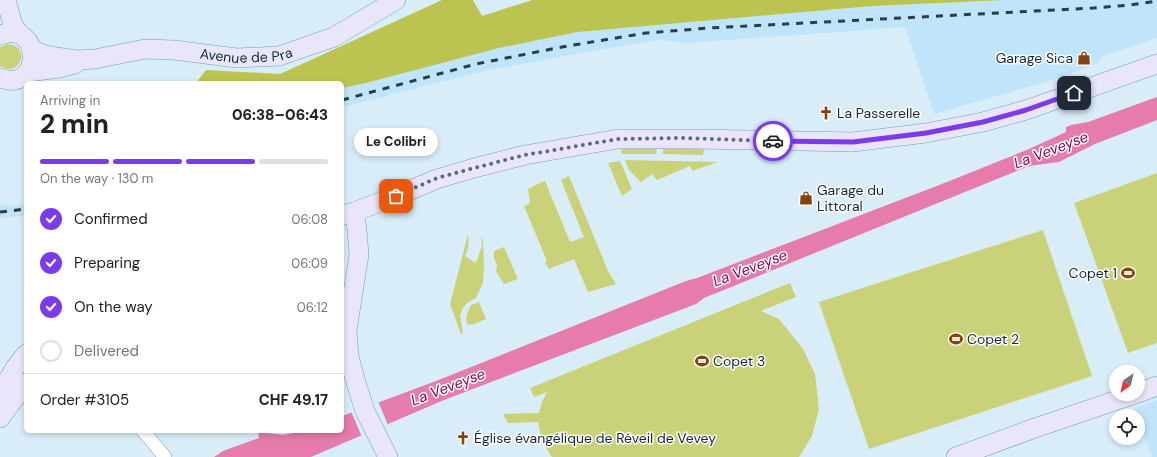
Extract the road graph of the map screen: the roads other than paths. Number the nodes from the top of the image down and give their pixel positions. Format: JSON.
{"nodes":[{"id":1,"x":6,"y":0,"type":"edge"},
{"id":2,"x":396,"y":0,"type":"edge"},
{"id":3,"x":0,"y":35,"type":"edge"},
{"id":4,"x":20,"y":35,"type":"junction"},
{"id":5,"x":32,"y":50,"type":"junction"},
{"id":6,"x":84,"y":60,"type":"junction"},
{"id":7,"x":1157,"y":64,"type":"edge"},
{"id":8,"x":28,"y":72,"type":"junction"},
{"id":9,"x":1,"y":79,"type":"edge"},
{"id":10,"x":348,"y":214,"type":"edge"},
{"id":11,"x":24,"y":357,"type":"edge"},
{"id":12,"x":24,"y":386,"type":"edge"},
{"id":13,"x":1157,"y":386,"type":"edge"},
{"id":14,"x":1145,"y":391,"type":"edge"},
{"id":15,"x":0,"y":394,"type":"edge"},
{"id":16,"x":1116,"y":401,"type":"edge"},
{"id":17,"x":0,"y":418,"type":"edge"},
{"id":18,"x":146,"y":433,"type":"edge"},
{"id":19,"x":385,"y":451,"type":"edge"},
{"id":20,"x":165,"y":457,"type":"edge"},
{"id":21,"x":956,"y":457,"type":"edge"}],
"edges":[{"from":1,"to":4,"type":"street"},
{"from":2,"to":6,"type":"street","name":"Avenue de Pra"},
{"from":3,"to":4,"type":"street"},
{"from":4,"to":5,"type":"street"},
{"from":5,"to":6,"type":"street","name":"Avenue de Pra"},
{"from":5,"to":8,"type":"street"},
{"from":6,"to":8,"type":"street","name":"Avenue de Pra"},
{"from":7,"to":10,"type":"street"},
{"from":8,"to":9,"type":"street","name":"Avenue de Pra"},
{"from":10,"to":19,"type":"street"},
{"from":11,"to":15,"type":"street"},
{"from":12,"to":17,"type":"street"},
{"from":13,"to":14,"type":"street"},
{"from":16,"to":21,"type":"street"},
{"from":18,"to":20,"type":"street"}]}
